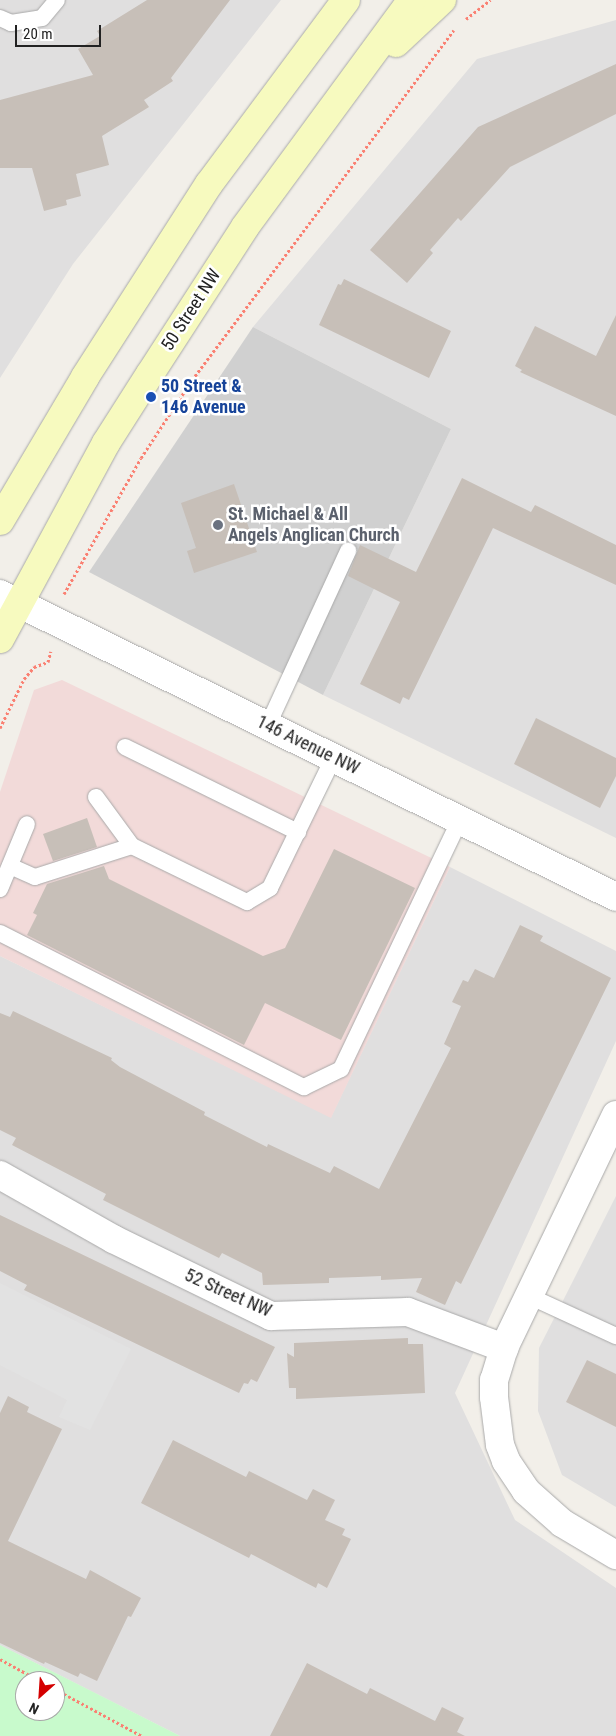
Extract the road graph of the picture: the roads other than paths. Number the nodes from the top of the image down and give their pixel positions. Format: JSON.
{"nodes":[{"id":1,"x":57,"y":0,"type":"edge"},
{"id":2,"x":346,"y":0,"type":"edge"},
{"id":3,"x":412,"y":0,"type":"edge"},
{"id":4,"x":442,"y":0,"type":"edge"},
{"id":5,"x":0,"y":18,"type":"edge"},
{"id":6,"x":336,"y":101,"type":"junction"},
{"id":7,"x":0,"y":520,"type":"edge"},
{"id":8,"x":348,"y":551,"type":"dead end"},
{"id":9,"x":9,"y":599,"type":"edge"},
{"id":10,"x":0,"y":639,"type":"edge"},
{"id":11,"x":268,"y":725,"type":"junction"},
{"id":12,"x":125,"y":748,"type":"dead end"},
{"id":13,"x":334,"y":757,"type":"junction"},
{"id":14,"x":96,"y":796,"type":"dead end"},
{"id":15,"x":460,"y":819,"type":"junction"},
{"id":16,"x":27,"y":824,"type":"dead end"},
{"id":17,"x":298,"y":832,"type":"junction"},
{"id":18,"x":132,"y":846,"type":"junction"},
{"id":19,"x":10,"y":866,"type":"junction"},
{"id":20,"x":0,"y":889,"type":"edge"},
{"id":21,"x":616,"y":897,"type":"edge"},
{"id":22,"x":0,"y":934,"type":"edge"},
{"id":23,"x":616,"y":1115,"type":"edge"},
{"id":24,"x":0,"y":1175,"type":"edge"},
{"id":25,"x":529,"y":1296,"type":"junction"},
{"id":26,"x":616,"y":1336,"type":"edge"},
{"id":27,"x":504,"y":1348,"type":"junction"},
{"id":28,"x":616,"y":1555,"type":"edge"}],
"edges":[{"from":1,"to":5,"type":"lane"},
{"from":2,"to":7,"type":"main road"},
{"from":3,"to":6,"type":"main road","name":"50 Street NW"},
{"from":4,"to":6,"type":"main road"},
{"from":6,"to":9,"type":"main road","name":"50 Street NW"},
{"from":8,"to":11,"type":"lane"},
{"from":9,"to":10,"type":"main road","name":"50 Street NW"},
{"from":9,"to":11,"type":"street","name":"146 Avenue NW"},
{"from":11,"to":13,"type":"street","name":"146 Avenue NW"},
{"from":12,"to":17,"type":"lane"},
{"from":13,"to":15,"type":"street","name":"146 Avenue NW"},
{"from":13,"to":17,"type":"lane"},
{"from":14,"to":18,"type":"lane"},
{"from":15,"to":21,"type":"street","name":"146 Avenue NW"},
{"from":15,"to":22,"type":"lane"},
{"from":16,"to":19,"type":"lane"},
{"from":17,"to":18,"type":"lane"},
{"from":18,"to":19,"type":"lane"},
{"from":19,"to":20,"type":"lane"},
{"from":23,"to":25,"type":"street"},
{"from":24,"to":27,"type":"street","name":"52 Street NW"},
{"from":25,"to":26,"type":"lane"},
{"from":25,"to":27,"type":"street"},
{"from":27,"to":28,"type":"street"}]}
